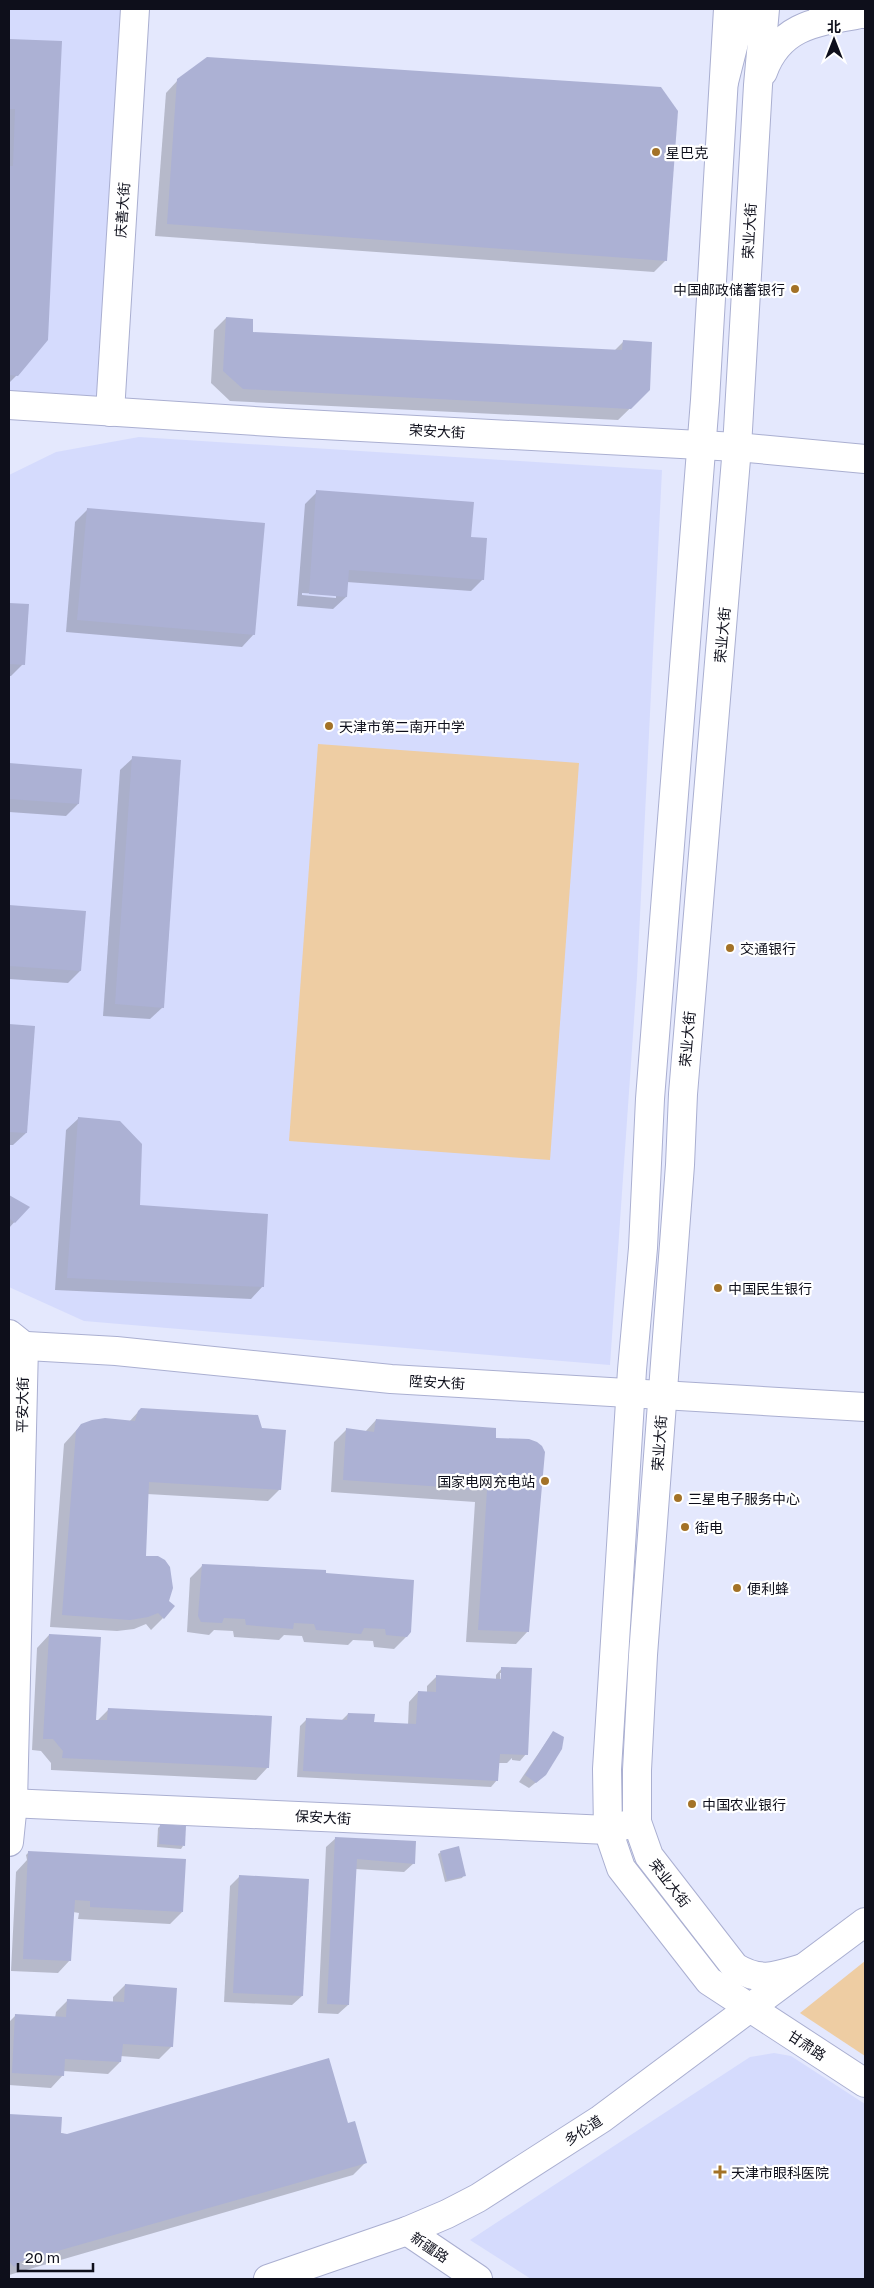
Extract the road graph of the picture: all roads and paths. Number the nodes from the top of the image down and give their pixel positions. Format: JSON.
{"nodes":[{"id":1,"x":135,"y":9,"type":"edge"},
{"id":2,"x":728,"y":9,"type":"edge"},
{"id":3,"x":748,"y":9,"type":"edge"},
{"id":4,"x":764,"y":9,"type":"edge"},
{"id":5,"x":823,"y":9,"type":"edge"},
{"id":6,"x":848,"y":9,"type":"edge"},
{"id":7,"x":865,"y":14,"type":"edge"},
{"id":8,"x":724,"y":82,"type":"junction"},
{"id":9,"x":758,"y":85,"type":"junction"},
{"id":10,"x":9,"y":404,"type":"edge"},
{"id":11,"x":110,"y":412,"type":"junction"},
{"id":12,"x":701,"y":444,"type":"junction"},
{"id":13,"x":737,"y":447,"type":"junction"},
{"id":14,"x":865,"y":459,"type":"edge"},
{"id":15,"x":14,"y":1342,"type":"edge"},
{"id":16,"x":631,"y":1394,"type":"junction"},
{"id":17,"x":662,"y":1395,"type":"junction"},
{"id":18,"x":865,"y":1407,"type":"edge"},
{"id":19,"x":11,"y":1803,"type":"edge"},
{"id":20,"x":637,"y":1822,"type":"junction"},
{"id":21,"x":608,"y":1830,"type":"junction"},
{"id":22,"x":9,"y":1842,"type":"edge"},
{"id":23,"x":865,"y":1922,"type":"edge"},
{"id":24,"x":803,"y":1968,"type":"junction"},
{"id":25,"x":749,"y":2007,"type":"junction"},
{"id":26,"x":865,"y":2083,"type":"edge"},
{"id":27,"x":407,"y":2231,"type":"junction"},
{"id":28,"x":268,"y":2279,"type":"edge"},
{"id":29,"x":478,"y":2279,"type":"edge"}],
"edges":[{"from":1,"to":11,"type":"street","name":"庆善大街"},
{"from":2,"to":8,"type":"street"},
{"from":3,"to":8,"type":"street"},
{"from":4,"to":9,"type":"street","name":"荣业大街"},
{"from":5,"to":7,"type":"street"},
{"from":6,"to":7,"type":"street"},
{"from":7,"to":9,"type":"street"},
{"from":8,"to":12,"type":"street"},
{"from":9,"to":13,"type":"street","name":"荣业大街"},
{"from":10,"to":11,"type":"street","name":"荣安大街"},
{"from":11,"to":12,"type":"street","name":"荣安大街"},
{"from":12,"to":13,"type":"street","name":"荣安大街"},
{"from":12,"to":16,"type":"street"},
{"from":13,"to":14,"type":"street","name":"荣安大街"},
{"from":13,"to":17,"type":"street","name":"荣业大街"},
{"from":15,"to":16,"type":"street","name":"陞安大街"},
{"from":15,"to":19,"type":"street","name":"平安大街"},
{"from":16,"to":17,"type":"street","name":"陞安大街"},
{"from":16,"to":21,"type":"street"},
{"from":17,"to":18,"type":"street","name":"陞安大街"},
{"from":17,"to":20,"type":"street","name":"荣业大街"},
{"from":19,"to":21,"type":"street","name":"保安大街"},
{"from":19,"to":22,"type":"street","name":"平安大街"},
{"from":20,"to":21,"type":"street","name":"保安大街"},
{"from":20,"to":24,"type":"street","name":"荣业大街"},
{"from":21,"to":25,"type":"street"},
{"from":23,"to":24,"type":"street","name":"多伦道"},
{"from":24,"to":25,"type":"street","name":"多伦道"},
{"from":25,"to":26,"type":"street","name":"甘肃路"},
{"from":25,"to":27,"type":"street","name":"多伦道"},
{"from":27,"to":28,"type":"street","name":"多伦道"},
{"from":27,"to":29,"type":"street","name":"新疆路"}]}
